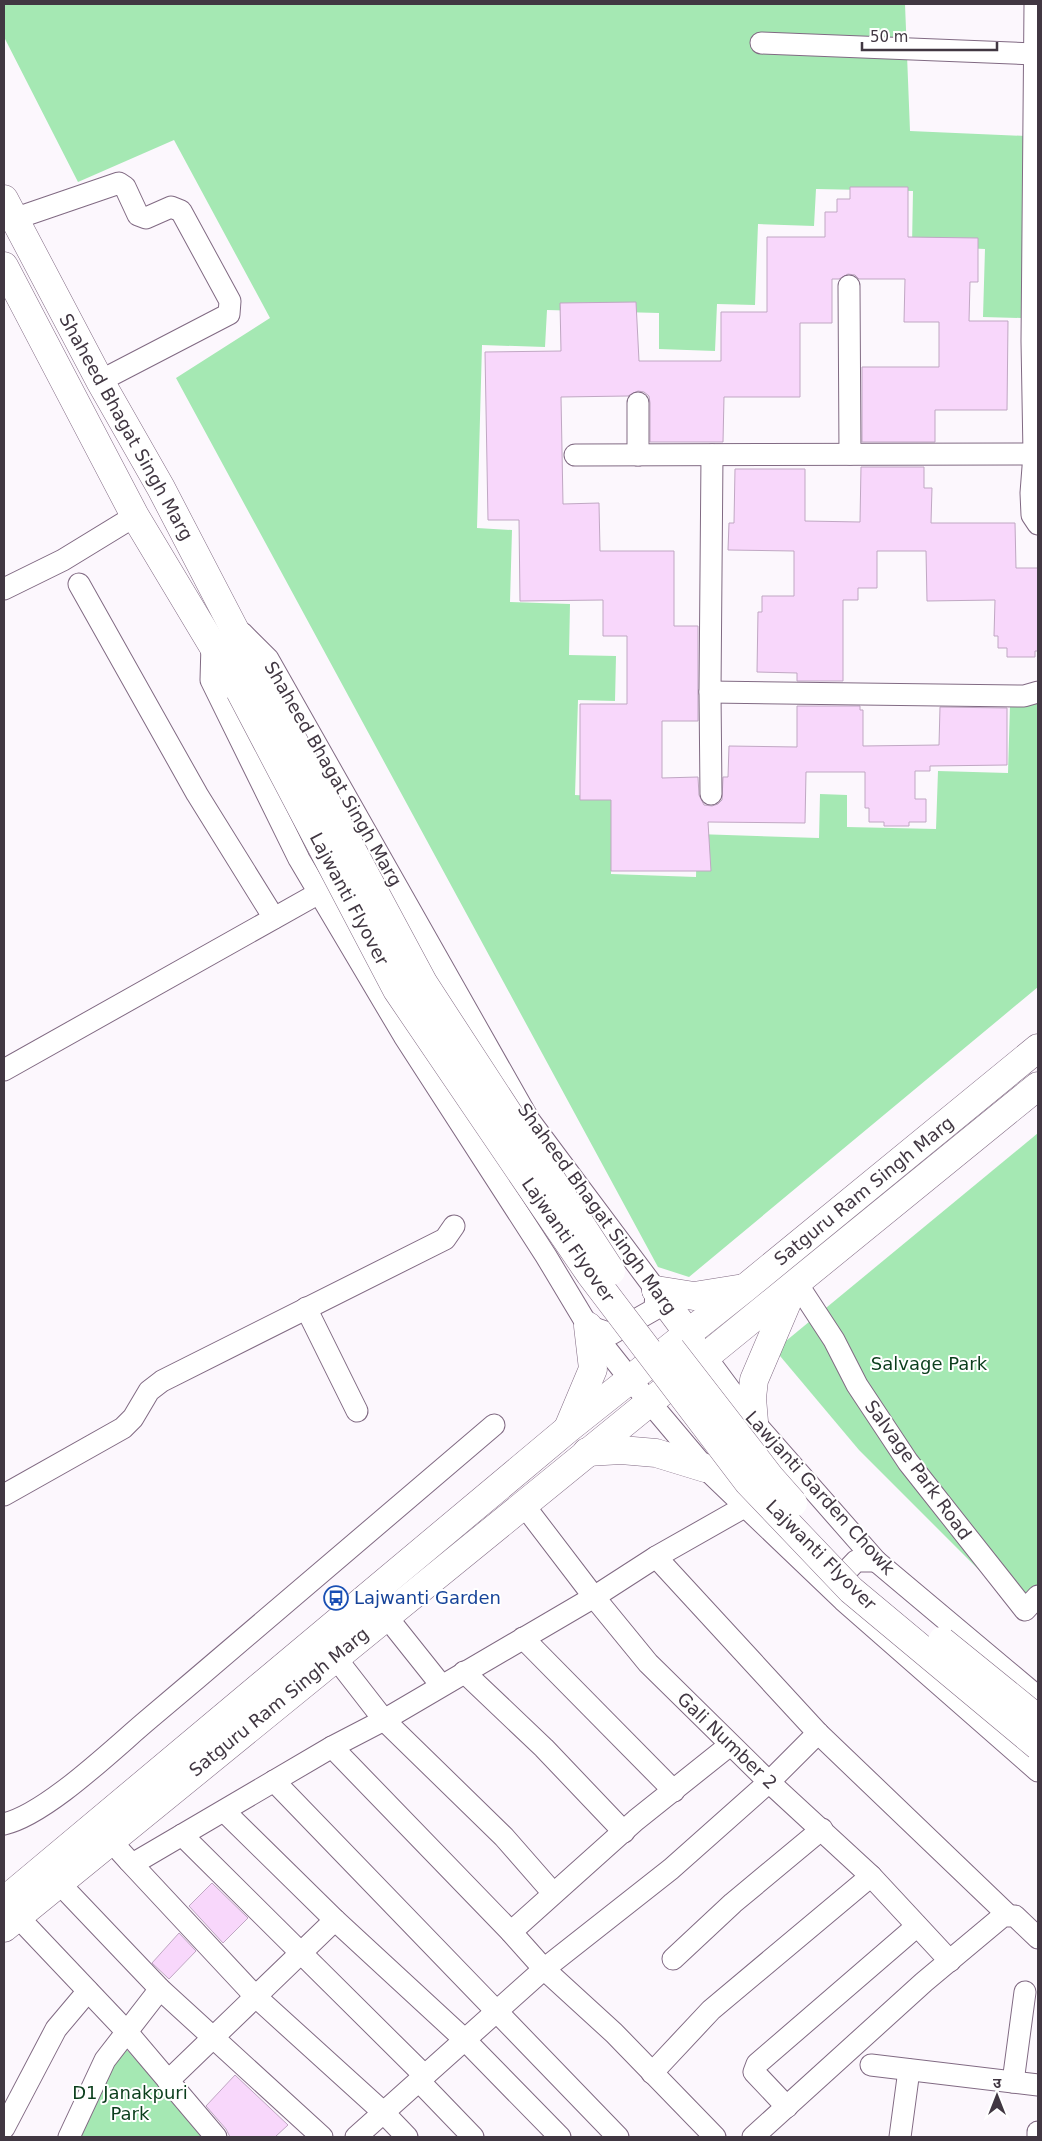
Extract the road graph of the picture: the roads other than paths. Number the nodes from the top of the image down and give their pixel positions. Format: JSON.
{"nodes":[{"id":1,"x":1035,"y":4,"type":"edge"},
{"id":2,"x":761,"y":43,"type":"dead end"},
{"id":3,"x":1035,"y":54,"type":"junction"},
{"id":4,"x":9,"y":209,"type":"edge"},
{"id":5,"x":4,"y":266,"type":"edge"},
{"id":6,"x":1036,"y":268,"type":"edge"},
{"id":7,"x":849,"y":286,"type":"dead end"},
{"id":8,"x":1035,"y":340,"type":"edge"},
{"id":9,"x":100,"y":381,"type":"junction"},
{"id":10,"x":638,"y":402,"type":"dead end"},
{"id":11,"x":850,"y":454,"type":"junction"},
{"id":12,"x":1034,"y":454,"type":"junction"},
{"id":13,"x":576,"y":455,"type":"dead end"},
{"id":14,"x":638,"y":455,"type":"junction"},
{"id":15,"x":712,"y":455,"type":"junction"},
{"id":16,"x":135,"y":516,"type":"junction"},
{"id":17,"x":1038,"y":524,"type":"edge"},
{"id":18,"x":79,"y":584,"type":"dead end"},
{"id":19,"x":4,"y":589,"type":"edge"},
{"id":20,"x":231,"y":622,"type":"junction"},
{"id":21,"x":212,"y":644,"type":"junction"},
{"id":22,"x":252,"y":689,"type":"junction"},
{"id":23,"x":710,"y":692,"type":"junction"},
{"id":24,"x":1038,"y":692,"type":"edge"},
{"id":25,"x":711,"y":794,"type":"dead end"},
{"id":26,"x":319,"y":893,"type":"junction"},
{"id":27,"x":274,"y":918,"type":"junction"},
{"id":28,"x":1038,"y":1048,"type":"edge"},
{"id":29,"x":4,"y":1070,"type":"edge"},
{"id":30,"x":1038,"y":1086,"type":"edge"},
{"id":31,"x":454,"y":1226,"type":"dead end"},
{"id":32,"x":796,"y":1282,"type":"junction"},
{"id":33,"x":745,"y":1288,"type":"junction"},
{"id":34,"x":656,"y":1290,"type":"junction"},
{"id":35,"x":306,"y":1308,"type":"junction"},
{"id":36,"x":588,"y":1326,"type":"junction"},
{"id":37,"x":688,"y":1333,"type":"junction"},
{"id":38,"x":705,"y":1356,"type":"junction"},
{"id":39,"x":630,"y":1379,"type":"junction"},
{"id":40,"x":649,"y":1402,"type":"junction"},
{"id":41,"x":357,"y":1411,"type":"dead end"},
{"id":42,"x":754,"y":1422,"type":"junction"},
{"id":43,"x":494,"y":1425,"type":"dead end"},
{"id":44,"x":569,"y":1428,"type":"junction"},
{"id":45,"x":587,"y":1452,"type":"junction"},
{"id":46,"x":705,"y":1468,"type":"junction"},
{"id":47,"x":4,"y":1495,"type":"edge"},
{"id":48,"x":523,"y":1504,"type":"junction"},
{"id":49,"x":746,"y":1506,"type":"junction"},
{"id":50,"x":656,"y":1557,"type":"junction"},
{"id":51,"x":876,"y":1561,"type":"junction"},
{"id":52,"x":1038,"y":1596,"type":"edge"},
{"id":53,"x":594,"y":1597,"type":"junction"},
{"id":54,"x":843,"y":1600,"type":"junction"},
{"id":55,"x":386,"y":1616,"type":"junction"},
{"id":56,"x":523,"y":1638,"type":"junction"},
{"id":57,"x":335,"y":1657,"type":"junction"},
{"id":58,"x":464,"y":1672,"type":"junction"},
{"id":59,"x":441,"y":1686,"type":"junction"},
{"id":60,"x":1038,"y":1697,"type":"edge"},
{"id":61,"x":1038,"y":1719,"type":"edge"},
{"id":62,"x":384,"y":1720,"type":"junction"},
{"id":63,"x":818,"y":1733,"type":"junction"},
{"id":64,"x":730,"y":1745,"type":"junction"},
{"id":65,"x":1038,"y":1746,"type":"edge"},
{"id":66,"x":332,"y":1747,"type":"junction"},
{"id":67,"x":1038,"y":1771,"type":"edge"},
{"id":68,"x":274,"y":1781,"type":"junction"},
{"id":69,"x":769,"y":1782,"type":"junction"},
{"id":70,"x":674,"y":1791,"type":"junction"},
{"id":71,"x":224,"y":1811,"type":"junction"},
{"id":72,"x":4,"y":1824,"type":"edge"},
{"id":73,"x":822,"y":1829,"type":"junction"},
{"id":74,"x":624,"y":1832,"type":"junction"},
{"id":75,"x":182,"y":1835,"type":"junction"},
{"id":76,"x":110,"y":1840,"type":"junction"},
{"id":77,"x":129,"y":1861,"type":"junction"},
{"id":78,"x":871,"y":1876,"type":"junction"},
{"id":79,"x":58,"y":1882,"type":"junction"},
{"id":80,"x":553,"y":1893,"type":"junction"},
{"id":81,"x":8,"y":1915,"type":"edge"},
{"id":82,"x":1008,"y":1915,"type":"junction"},
{"id":83,"x":335,"y":1920,"type":"junction"},
{"id":84,"x":917,"y":1926,"type":"junction"},
{"id":85,"x":511,"y":1932,"type":"junction"},
{"id":86,"x":1038,"y":1938,"type":"edge"},
{"id":87,"x":302,"y":1952,"type":"junction"},
{"id":88,"x":673,"y":1959,"type":"dead end"},
{"id":89,"x":950,"y":1961,"type":"junction"},
{"id":90,"x":544,"y":1969,"type":"junction"},
{"id":91,"x":160,"y":1988,"type":"junction"},
{"id":92,"x":88,"y":1991,"type":"junction"},
{"id":93,"x":1025,"y":1992,"type":"dead end"},
{"id":94,"x":255,"y":1996,"type":"junction"},
{"id":95,"x":497,"y":2011,"type":"junction"},
{"id":96,"x":127,"y":2032,"type":"junction"},
{"id":97,"x":213,"y":2036,"type":"junction"},
{"id":98,"x":465,"y":2040,"type":"junction"},
{"id":99,"x":871,"y":2064,"type":"dead end"},
{"id":100,"x":909,"y":2070,"type":"junction"},
{"id":101,"x":652,"y":2073,"type":"junction"},
{"id":102,"x":422,"y":2079,"type":"junction"},
{"id":103,"x":168,"y":2081,"type":"junction"},
{"id":104,"x":1013,"y":2082,"type":"junction"},
{"id":105,"x":1038,"y":2085,"type":"edge"},
{"id":106,"x":787,"y":2107,"type":"junction"},
{"id":107,"x":384,"y":2113,"type":"junction"},
{"id":108,"x":4,"y":2128,"type":"edge"},
{"id":109,"x":1038,"y":2132,"type":"edge"},
{"id":110,"x":70,"y":2137,"type":"edge"},
{"id":111,"x":216,"y":2137,"type":"edge"},
{"id":112,"x":322,"y":2137,"type":"edge"},
{"id":113,"x":356,"y":2137,"type":"edge"},
{"id":114,"x":407,"y":2137,"type":"edge"},
{"id":115,"x":473,"y":2137,"type":"edge"},
{"id":116,"x":560,"y":2137,"type":"edge"},
{"id":117,"x":618,"y":2137,"type":"edge"},
{"id":118,"x":715,"y":2137,"type":"edge"},
{"id":119,"x":753,"y":2137,"type":"edge"},
{"id":120,"x":900,"y":2137,"type":"edge"},
{"id":121,"x":1038,"y":2137,"type":"edge"}],
"edges":[{"from":1,"to":3,"type":"street"},
{"from":2,"to":3,"type":"street"},
{"from":3,"to":6,"type":"street"},
{"from":4,"to":9,"type":"main road","name":"Shaheed Bhagat Singh Marg"},
{"from":4,"to":9,"type":"street"},
{"from":5,"to":16,"type":"main road","name":"Shaheed Bhagat Singh Marg"},
{"from":6,"to":8,"type":"street"},
{"from":7,"to":11,"type":"street"},
{"from":8,"to":12,"type":"street"},
{"from":9,"to":20,"type":"main road","name":"Shaheed Bhagat Singh Marg"},
{"from":10,"to":14,"type":"street"},
{"from":11,"to":12,"type":"street"},
{"from":11,"to":15,"type":"street"},
{"from":12,"to":17,"type":"street"},
{"from":13,"to":14,"type":"street"},
{"from":14,"to":15,"type":"street"},
{"from":15,"to":23,"type":"street"},
{"from":16,"to":19,"type":"street"},
{"from":16,"to":21,"type":"main road","name":"Shaheed Bhagat Singh Marg"},
{"from":18,"to":27,"type":"street"},
{"from":20,"to":22,"type":"main road","name":"Lajwanti Flyover"},
{"from":20,"to":34,"type":"street","name":"Shaheed Bhagat Singh Marg"},
{"from":21,"to":22,"type":"main road","name":"Lajwanti Flyover"},
{"from":21,"to":26,"type":"street"},
{"from":22,"to":61,"type":"main road","name":"Lajwanti Flyover","bridge":true},
{"from":22,"to":65,"type":"main road","name":"Lajwanti Flyover","bridge":true},
{"from":23,"to":24,"type":"street"},
{"from":23,"to":25,"type":"street"},
{"from":26,"to":27,"type":"street"},
{"from":26,"to":36,"type":"street"},
{"from":27,"to":29,"type":"street"},
{"from":28,"to":33,"type":"main road","name":"Satguru Ram Singh Marg"},
{"from":30,"to":32,"type":"main road","name":"Satguru Ram Singh Marg"},
{"from":31,"to":35,"type":"street"},
{"from":32,"to":38,"type":"main road","name":"Satguru Ram Singh Marg"},
{"from":32,"to":42,"type":"main road"},
{"from":32,"to":52,"type":"street","name":"Salvage Park Road"},
{"from":33,"to":34,"type":"main road"},
{"from":33,"to":37,"type":"main road","name":"Satguru Ram Singh Marg"},
{"from":34,"to":36,"type":"street"},
{"from":34,"to":37,"type":"main road","name":"Shaheed Bhagat Singh Marg"},
{"from":35,"to":41,"type":"street"},
{"from":35,"to":47,"type":"street"},
{"from":36,"to":39,"type":"street"},
{"from":36,"to":44,"type":"main road"},
{"from":37,"to":38,"type":"street","name":"Lawjanti Garden Chowk"},
{"from":37,"to":39,"type":"main road"},
{"from":38,"to":40,"type":"main road"},
{"from":38,"to":42,"type":"street","name":"Lawjanti Garden Chowk"},
{"from":39,"to":40,"type":"street"},
{"from":39,"to":44,"type":"main road","name":"Satguru Ram Singh Marg"},
{"from":40,"to":45,"type":"main road","name":"Satguru Ram Singh Marg"},
{"from":40,"to":46,"type":"street"},
{"from":42,"to":51,"type":"street","name":"Lawjanti Garden Chowk"},
{"from":43,"to":72,"type":"street"},
{"from":44,"to":81,"type":"main road","name":"Satguru Ram Singh Marg"},
{"from":45,"to":46,"type":"main road"},
{"from":45,"to":48,"type":"main road","name":"Satguru Ram Singh Marg"},
{"from":46,"to":49,"type":"street"},
{"from":48,"to":53,"type":"street","name":"Gali Number 2"},
{"from":48,"to":55,"type":"main road","name":"Satguru Ram Singh Marg"},
{"from":49,"to":50,"type":"street"},
{"from":49,"to":54,"type":"street"},
{"from":50,"to":53,"type":"street"},
{"from":50,"to":63,"type":"street"},
{"from":51,"to":54,"type":"street"},
{"from":51,"to":60,"type":"street","name":"Lawjanti Garden Chowk"},
{"from":53,"to":56,"type":"street"},
{"from":53,"to":64,"type":"street","name":"Gali Number 2"},
{"from":54,"to":67,"type":"street"},
{"from":55,"to":57,"type":"main road","name":"Satguru Ram Singh Marg"},
{"from":55,"to":59,"type":"street"},
{"from":56,"to":58,"type":"street"},
{"from":56,"to":70,"type":"street"},
{"from":57,"to":62,"type":"street"},
{"from":57,"to":76,"type":"main road","name":"Satguru Ram Singh Marg"},
{"from":58,"to":59,"type":"street"},
{"from":58,"to":74,"type":"street"},
{"from":59,"to":62,"type":"street"},
{"from":62,"to":66,"type":"street"},
{"from":62,"to":80,"type":"street"},
{"from":63,"to":69,"type":"street"},
{"from":63,"to":82,"type":"street"},
{"from":64,"to":69,"type":"street","name":"Gali Number 2"},
{"from":64,"to":70,"type":"street"},
{"from":66,"to":68,"type":"street"},
{"from":66,"to":85,"type":"street"},
{"from":68,"to":71,"type":"street"},
{"from":68,"to":95,"type":"street"},
{"from":69,"to":73,"type":"street","name":"Gali Number 2"},
{"from":69,"to":90,"type":"street"},
{"from":70,"to":74,"type":"street"},
{"from":71,"to":75,"type":"street"},
{"from":71,"to":83,"type":"street"},
{"from":73,"to":78,"type":"street","name":"Gali Number 2"},
{"from":73,"to":88,"type":"street"},
{"from":74,"to":80,"type":"street"},
{"from":75,"to":77,"type":"street"},
{"from":75,"to":87,"type":"street"},
{"from":76,"to":77,"type":"street"},
{"from":76,"to":79,"type":"main road","name":"Satguru Ram Singh Marg"},
{"from":77,"to":94,"type":"street"},
{"from":78,"to":84,"type":"street","name":"Gali Number 2"},
{"from":78,"to":101,"type":"street"},
{"from":79,"to":81,"type":"main road","name":"Satguru Ram Singh Marg"},
{"from":79,"to":91,"type":"street"},
{"from":80,"to":85,"type":"street"},
{"from":81,"to":92,"type":"street"},
{"from":82,"to":86,"type":"street"},
{"from":82,"to":89,"type":"street"},
{"from":83,"to":87,"type":"street"},
{"from":83,"to":98,"type":"street"},
{"from":84,"to":89,"type":"street","name":"Gali Number 2"},
{"from":84,"to":106,"type":"street"},
{"from":85,"to":90,"type":"street"},
{"from":87,"to":94,"type":"street"},
{"from":87,"to":102,"type":"street"},
{"from":89,"to":106,"type":"street"},
{"from":90,"to":95,"type":"street"},
{"from":90,"to":101,"type":"street"},
{"from":91,"to":96,"type":"street"},
{"from":91,"to":97,"type":"street"},
{"from":92,"to":96,"type":"street"},
{"from":92,"to":108,"type":"street"},
{"from":93,"to":104,"type":"street"},
{"from":94,"to":97,"type":"street"},
{"from":94,"to":107,"type":"street"},
{"from":95,"to":98,"type":"street"},
{"from":95,"to":117,"type":"street"},
{"from":96,"to":103,"type":"street"},
{"from":96,"to":110,"type":"street"},
{"from":97,"to":103,"type":"street"},
{"from":97,"to":112,"type":"street"},
{"from":98,"to":102,"type":"street"},
{"from":98,"to":116,"type":"street"},
{"from":99,"to":100,"type":"street"},
{"from":100,"to":104,"type":"street"},
{"from":100,"to":120,"type":"street"},
{"from":101,"to":118,"type":"street"},
{"from":102,"to":107,"type":"street"},
{"from":102,"to":115,"type":"street"},
{"from":103,"to":111,"type":"street"},
{"from":104,"to":105,"type":"street"},
{"from":106,"to":119,"type":"street"},
{"from":107,"to":113,"type":"street"},
{"from":107,"to":114,"type":"street"},
{"from":109,"to":121,"type":"street"}]}
